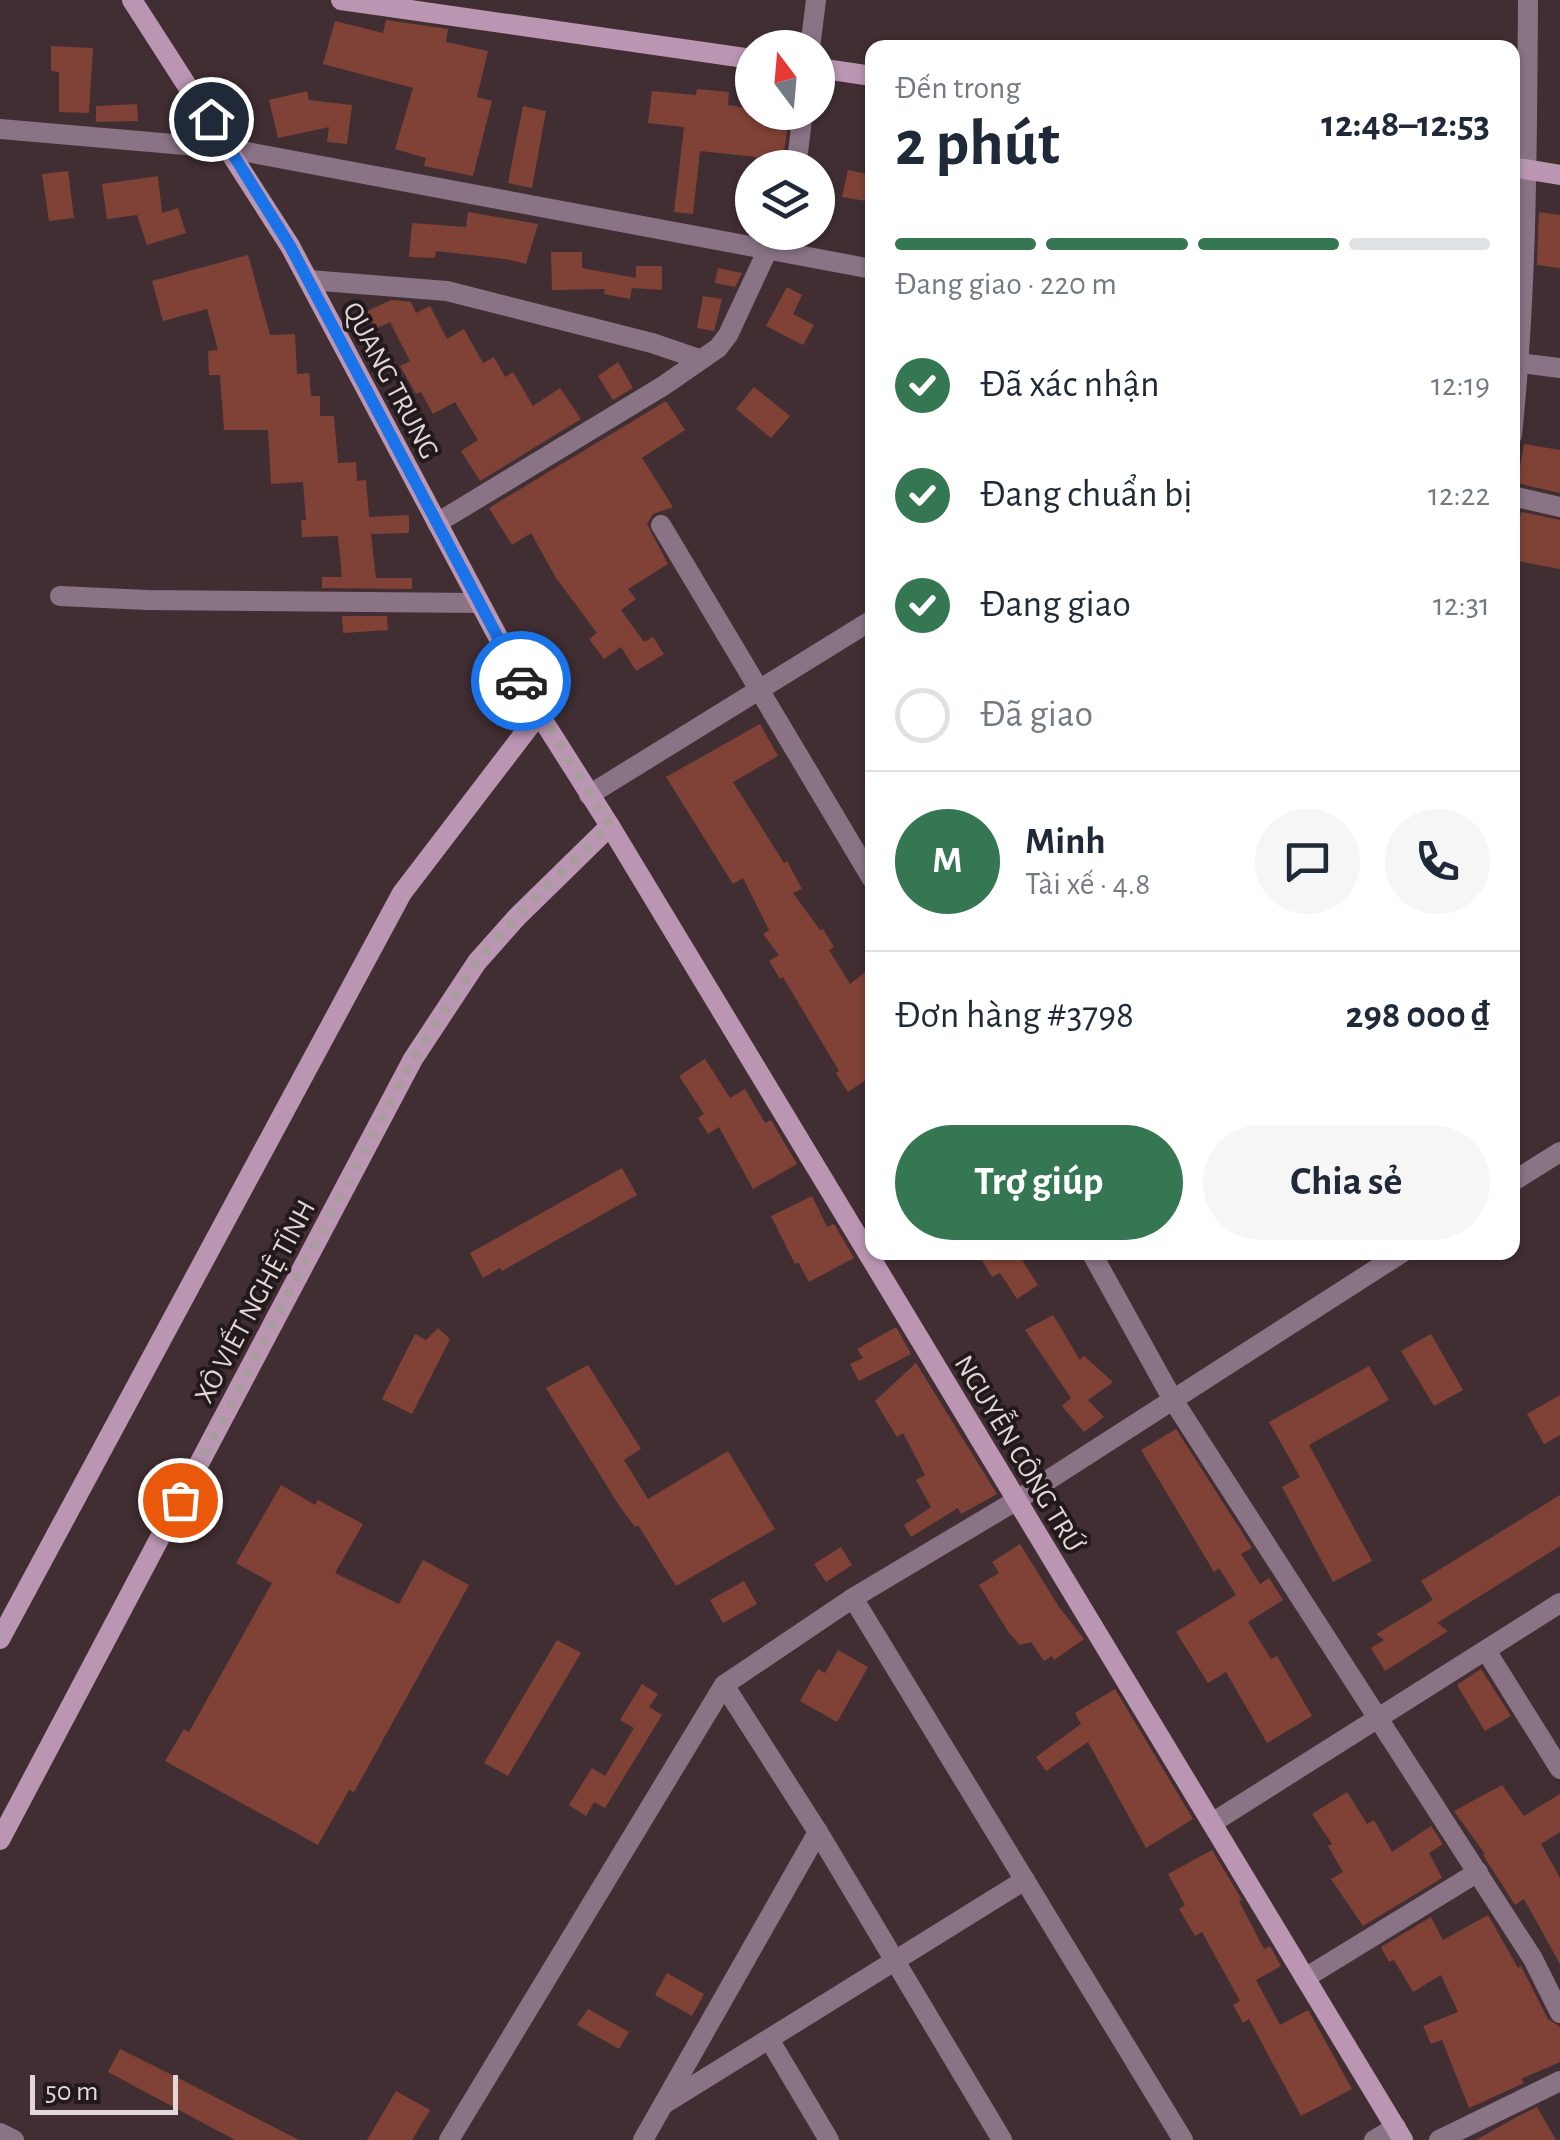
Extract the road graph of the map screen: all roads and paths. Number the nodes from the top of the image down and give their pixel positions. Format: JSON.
{"nodes":[{"id":1,"x":132,"y":0,"type":"edge"},
{"id":2,"x":341,"y":0,"type":"edge"},
{"id":3,"x":816,"y":0,"type":"edge"},
{"id":4,"x":1528,"y":0,"type":"edge"},
{"id":5,"x":812,"y":30,"type":"edge"},
{"id":6,"x":735,"y":57,"type":"edge"},
{"id":7,"x":835,"y":71,"type":"edge"},
{"id":8,"x":865,"y":75,"type":"edge"},
{"id":9,"x":0,"y":129,"type":"edge"},
{"id":10,"x":230,"y":149,"type":"junction"},
{"id":11,"x":1520,"y":168,"type":"edge"},
{"id":12,"x":1560,"y":174,"type":"edge"},
{"id":13,"x":735,"y":235,"type":"edge"},
{"id":14,"x":767,"y":250,"type":"edge"},
{"id":15,"x":803,"y":250,"type":"edge"},
{"id":16,"x":865,"y":267,"type":"edge"},
{"id":17,"x":308,"y":280,"type":"junction"},
{"id":18,"x":699,"y":359,"type":"junction"},
{"id":19,"x":1520,"y":363,"type":"edge"},
{"id":20,"x":1560,"y":368,"type":"edge"},
{"id":21,"x":1520,"y":498,"type":"edge"},
{"id":22,"x":1560,"y":507,"type":"edge"},
{"id":23,"x":437,"y":523,"type":"junction"},
{"id":24,"x":662,"y":525,"type":"dead end"},
{"id":25,"x":60,"y":596,"type":"dead end"},
{"id":26,"x":480,"y":603,"type":"junction"},
{"id":27,"x":865,"y":624,"type":"edge"},
{"id":28,"x":760,"y":689,"type":"junction"},
{"id":29,"x":539,"y":714,"type":"junction"},
{"id":30,"x":589,"y":795,"type":"junction"},
{"id":31,"x":610,"y":826,"type":"junction"},
{"id":32,"x":865,"y":867,"type":"edge"},
{"id":33,"x":1560,"y":1152,"type":"edge"},
{"id":34,"x":1520,"y":1177,"type":"edge"},
{"id":35,"x":865,"y":1249,"type":"edge"},
{"id":36,"x":871,"y":1260,"type":"edge"},
{"id":37,"x":1096,"y":1260,"type":"edge"},
{"id":38,"x":1391,"y":1260,"type":"edge"},
{"id":39,"x":1173,"y":1400,"type":"junction"},
{"id":40,"x":1016,"y":1500,"type":"junction"},
{"id":41,"x":853,"y":1598,"type":"junction"},
{"id":42,"x":1560,"y":1604,"type":"edge"},
{"id":43,"x":0,"y":1639,"type":"edge"},
{"id":44,"x":1487,"y":1652,"type":"junction"},
{"id":45,"x":724,"y":1684,"type":"junction"},
{"id":46,"x":1380,"y":1717,"type":"junction"},
{"id":47,"x":1560,"y":1769,"type":"edge"},
{"id":48,"x":1212,"y":1823,"type":"junction"},
{"id":49,"x":818,"y":1832,"type":"junction"},
{"id":50,"x":0,"y":1840,"type":"edge"},
{"id":51,"x":1478,"y":1872,"type":"junction"},
{"id":52,"x":1025,"y":1880,"type":"junction"},
{"id":53,"x":892,"y":1961,"type":"junction"},
{"id":54,"x":1306,"y":1978,"type":"junction"},
{"id":55,"x":1560,"y":2013,"type":"edge"},
{"id":56,"x":769,"y":2039,"type":"junction"},
{"id":57,"x":1560,"y":2081,"type":"edge"},
{"id":58,"x":664,"y":2104,"type":"junction"},
{"id":59,"x":0,"y":2132,"type":"edge"},
{"id":60,"x":1400,"y":2134,"type":"edge"},
{"id":61,"x":14,"y":2140,"type":"edge"},
{"id":62,"x":449,"y":2140,"type":"edge"},
{"id":63,"x":644,"y":2140,"type":"edge"},
{"id":64,"x":830,"y":2140,"type":"edge"},
{"id":65,"x":1002,"y":2140,"type":"edge"},
{"id":66,"x":1183,"y":2140,"type":"edge"},
{"id":67,"x":1374,"y":2140,"type":"edge"},
{"id":68,"x":1439,"y":2140,"type":"edge"}],
"edges":[{"from":1,"to":10,"type":"street","name":"QUANG TRUNG"},
{"from":2,"to":6,"type":"street"},
{"from":3,"to":5,"type":"street"},
{"from":4,"to":11,"type":"street"},
{"from":7,"to":8,"type":"street"},
{"from":9,"to":10,"type":"street"},
{"from":10,"to":13,"type":"street"},
{"from":10,"to":17,"type":"street","name":"QUANG TRUNG"},
{"from":11,"to":12,"type":"street"},
{"from":14,"to":18,"type":"street"},
{"from":15,"to":16,"type":"street"},
{"from":17,"to":18,"type":"street"},
{"from":17,"to":23,"type":"street","name":"QUANG TRUNG"},
{"from":18,"to":23,"type":"street"},
{"from":19,"to":20,"type":"street"},
{"from":21,"to":22,"type":"street"},
{"from":23,"to":26,"type":"street","name":"QUANG TRUNG"},
{"from":24,"to":28,"type":"street"},
{"from":25,"to":26,"type":"street"},
{"from":26,"to":29,"type":"street","name":"QUANG TRUNG"},
{"from":27,"to":28,"type":"street"},
{"from":28,"to":30,"type":"street"},
{"from":28,"to":32,"type":"street"},
{"from":29,"to":30,"type":"street","name":"QUANG TRUNG"},
{"from":29,"to":43,"type":"street"},
{"from":30,"to":31,"type":"street","name":"NGUYỄN CÔNG TRỨ"},
{"from":31,"to":35,"type":"street","name":"NGUYỄN CÔNG TRỨ"},
{"from":31,"to":50,"type":"street","name":"XÔ VIẾT NGHỆ TĨNH"},
{"from":33,"to":34,"type":"street"},
{"from":36,"to":40,"type":"street","name":"NGUYỄN CÔNG TRỨ"},
{"from":37,"to":39,"type":"street"},
{"from":38,"to":39,"type":"street"},
{"from":39,"to":40,"type":"street"},
{"from":39,"to":46,"type":"street"},
{"from":40,"to":41,"type":"street"},
{"from":40,"to":48,"type":"street","name":"NGUYỄN CÔNG TRỨ"},
{"from":41,"to":45,"type":"street"},
{"from":41,"to":52,"type":"street"},
{"from":42,"to":44,"type":"street"},
{"from":44,"to":46,"type":"street"},
{"from":44,"to":47,"type":"street"},
{"from":45,"to":49,"type":"street"},
{"from":45,"to":62,"type":"street"},
{"from":46,"to":48,"type":"street"},
{"from":46,"to":51,"type":"street"},
{"from":48,"to":54,"type":"street","name":"NGUYỄN CÔNG TRỨ"},
{"from":49,"to":53,"type":"street"},
{"from":49,"to":58,"type":"street"},
{"from":51,"to":54,"type":"street"},
{"from":51,"to":55,"type":"street"},
{"from":52,"to":53,"type":"street"},
{"from":52,"to":66,"type":"street"},
{"from":53,"to":56,"type":"street"},
{"from":53,"to":65,"type":"street"},
{"from":54,"to":60,"type":"street","name":"NGUYỄN CÔNG TRỨ"},
{"from":56,"to":58,"type":"street"},
{"from":56,"to":64,"type":"street"},
{"from":57,"to":68,"type":"street"},
{"from":58,"to":63,"type":"street"},
{"from":59,"to":61,"type":"street"},
{"from":60,"to":67,"type":"street"}]}
